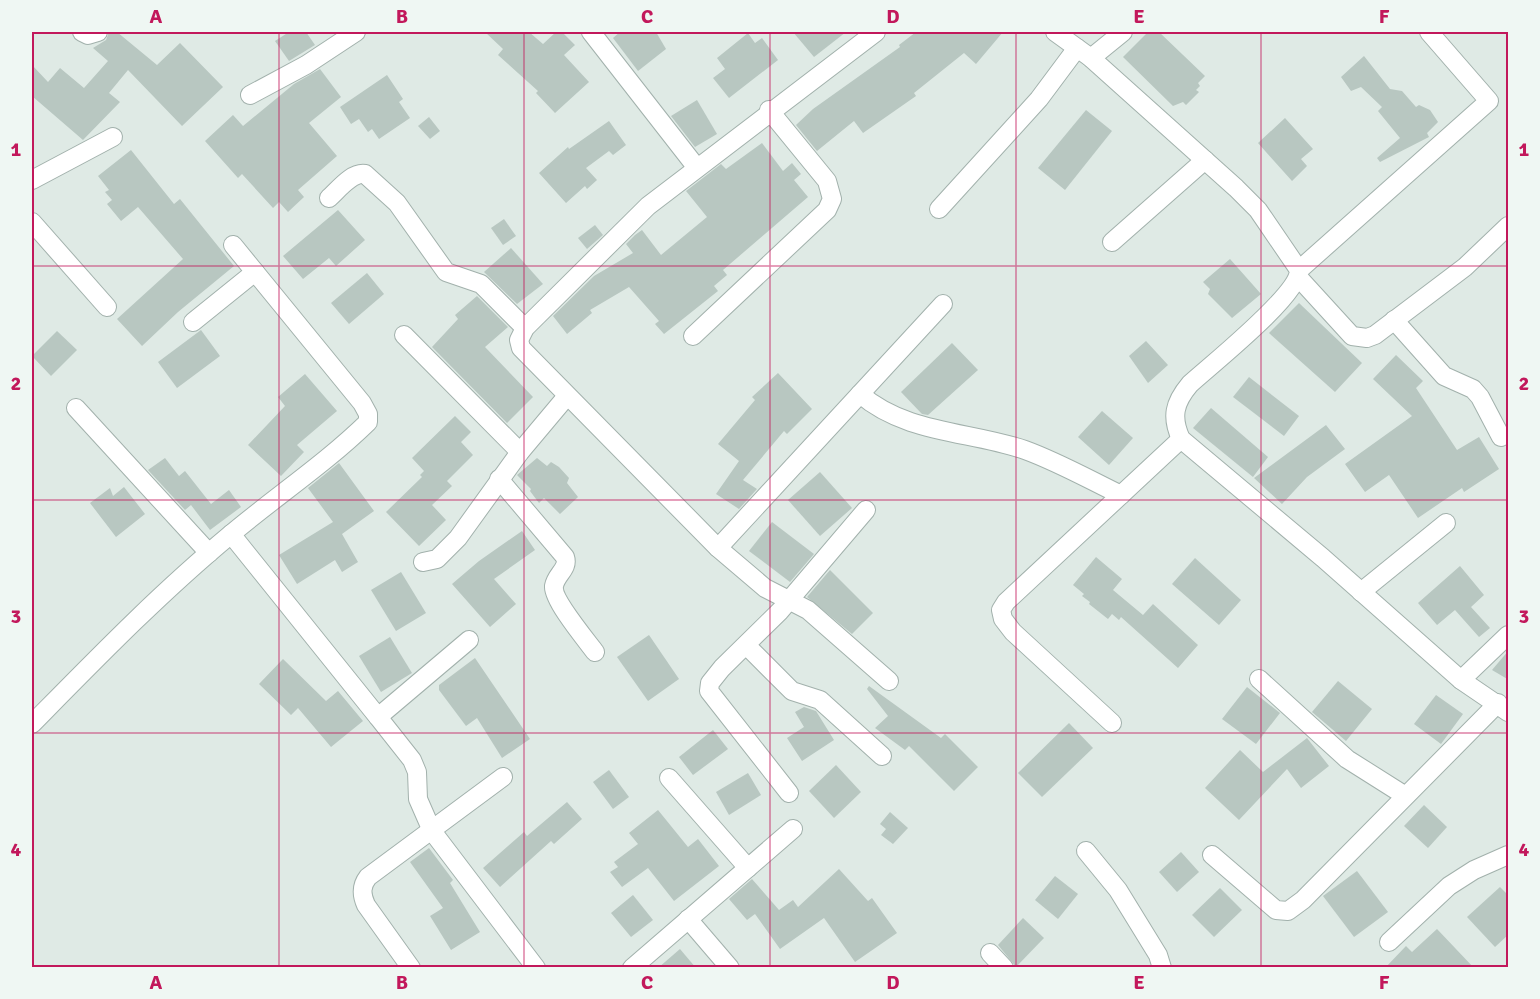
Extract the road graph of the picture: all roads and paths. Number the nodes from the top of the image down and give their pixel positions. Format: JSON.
{"nodes":[{"id":1,"x":82,"y":32,"type":"edge"},
{"id":2,"x":98,"y":32,"type":"edge"},
{"id":3,"x":356,"y":32,"type":"edge"},
{"id":4,"x":591,"y":32,"type":"edge"},
{"id":5,"x":876,"y":32,"type":"edge"},
{"id":6,"x":1055,"y":32,"type":"edge"},
{"id":7,"x":1123,"y":32,"type":"edge"},
{"id":8,"x":1429,"y":32,"type":"edge"},
{"id":9,"x":1084,"y":53,"type":"junction"},
{"id":10,"x":250,"y":95,"type":"dead end"},
{"id":11,"x":770,"y":110,"type":"junction"},
{"id":12,"x":113,"y":137,"type":"dead end"},
{"id":13,"x":1205,"y":160,"type":"junction"},
{"id":14,"x":696,"y":168,"type":"junction"},
{"id":15,"x":32,"y":180,"type":"edge"},
{"id":16,"x":329,"y":198,"type":"dead end"},
{"id":17,"x":939,"y":209,"type":"dead end"},
{"id":18,"x":32,"y":222,"type":"edge"},
{"id":19,"x":1509,"y":225,"type":"edge"},
{"id":20,"x":1112,"y":242,"type":"dead end"},
{"id":21,"x":233,"y":245,"type":"dead end"},
{"id":22,"x":255,"y":272,"type":"junction"},
{"id":23,"x":1299,"y":274,"type":"junction"},
{"id":24,"x":943,"y":304,"type":"dead end"},
{"id":25,"x":107,"y":307,"type":"dead end"},
{"id":26,"x":1394,"y":320,"type":"junction"},
{"id":27,"x":193,"y":322,"type":"dead end"},
{"id":28,"x":525,"y":328,"type":"junction"},
{"id":29,"x":404,"y":335,"type":"dead end"},
{"id":30,"x":693,"y":336,"type":"dead end"},
{"id":31,"x":860,"y":394,"type":"junction"},
{"id":32,"x":567,"y":396,"type":"junction"},
{"id":33,"x":76,"y":408,"type":"dead end"},
{"id":34,"x":1502,"y":437,"type":"dead end"},
{"id":35,"x":1181,"y":439,"type":"junction"},
{"id":36,"x":520,"y":452,"type":"junction"},
{"id":37,"x":499,"y":479,"type":"junction"},
{"id":38,"x":1121,"y":495,"type":"junction"},
{"id":39,"x":866,"y":510,"type":"dead end"},
{"id":40,"x":1446,"y":524,"type":"dead end"},
{"id":41,"x":231,"y":534,"type":"junction"},
{"id":42,"x":718,"y":548,"type":"junction"},
{"id":43,"x":208,"y":553,"type":"junction"},
{"id":44,"x":423,"y":562,"type":"dead end"},
{"id":45,"x":1362,"y":592,"type":"junction"},
{"id":46,"x":788,"y":598,"type":"junction"},
{"id":47,"x":1509,"y":635,"type":"edge"},
{"id":48,"x":469,"y":640,"type":"dead end"},
{"id":49,"x":747,"y":646,"type":"junction"},
{"id":50,"x":595,"y":652,"type":"dead end"},
{"id":51,"x":1259,"y":679,"type":"dead end"},
{"id":52,"x":1461,"y":680,"type":"junction"},
{"id":53,"x":889,"y":681,"type":"dead end"},
{"id":54,"x":1503,"y":707,"type":"edge"},
{"id":55,"x":378,"y":717,"type":"junction"},
{"id":56,"x":1112,"y":723,"type":"dead end"},
{"id":57,"x":32,"y":724,"type":"edge"},
{"id":58,"x":882,"y":756,"type":"dead end"},
{"id":59,"x":503,"y":777,"type":"dead end"},
{"id":60,"x":669,"y":778,"type":"dead end"},
{"id":61,"x":789,"y":793,"type":"dead end"},
{"id":62,"x":1404,"y":795,"type":"junction"},
{"id":63,"x":793,"y":830,"type":"dead end"},
{"id":64,"x":432,"y":831,"type":"junction"},
{"id":65,"x":1086,"y":851,"type":"dead end"},
{"id":66,"x":1212,"y":855,"type":"dead end"},
{"id":67,"x":1509,"y":855,"type":"edge"},
{"id":68,"x":748,"y":868,"type":"junction"},
{"id":69,"x":688,"y":919,"type":"junction"},
{"id":70,"x":1389,"y":942,"type":"dead end"},
{"id":71,"x":990,"y":953,"type":"dead end"},
{"id":72,"x":411,"y":968,"type":"edge"},
{"id":73,"x":536,"y":968,"type":"edge"},
{"id":74,"x":632,"y":968,"type":"edge"},
{"id":75,"x":730,"y":968,"type":"edge"},
{"id":76,"x":1004,"y":968,"type":"edge"},
{"id":77,"x":1162,"y":968,"type":"edge"}],
"edges":[{"from":1,"to":2,"type":"street"},
{"from":3,"to":10,"type":"street"},
{"from":4,"to":14,"type":"street"},
{"from":5,"to":11,"type":"street"},
{"from":6,"to":9,"type":"street"},
{"from":7,"to":9,"type":"street"},
{"from":8,"to":23,"type":"street"},
{"from":9,"to":13,"type":"street"},
{"from":9,"to":17,"type":"street"},
{"from":11,"to":14,"type":"street"},
{"from":11,"to":30,"type":"street"},
{"from":12,"to":15,"type":"street"},
{"from":13,"to":20,"type":"street"},
{"from":13,"to":23,"type":"street"},
{"from":14,"to":28,"type":"street"},
{"from":16,"to":28,"type":"street"},
{"from":18,"to":25,"type":"street"},
{"from":19,"to":26,"type":"street"},
{"from":21,"to":22,"type":"street"},
{"from":22,"to":27,"type":"street"},
{"from":22,"to":41,"type":"street"},
{"from":23,"to":26,"type":"street"},
{"from":23,"to":35,"type":"street"},
{"from":24,"to":31,"type":"street"},
{"from":26,"to":34,"type":"street"},
{"from":28,"to":32,"type":"street"},
{"from":29,"to":36,"type":"street"},
{"from":31,"to":38,"type":"street"},
{"from":31,"to":42,"type":"street"},
{"from":32,"to":36,"type":"street"},
{"from":32,"to":42,"type":"street"},
{"from":33,"to":43,"type":"street"},
{"from":35,"to":38,"type":"street"},
{"from":35,"to":45,"type":"street"},
{"from":36,"to":37,"type":"street"},
{"from":37,"to":44,"type":"street"},
{"from":37,"to":50,"type":"street"},
{"from":38,"to":56,"type":"street"},
{"from":39,"to":46,"type":"street"},
{"from":40,"to":45,"type":"street"},
{"from":41,"to":43,"type":"street"},
{"from":41,"to":55,"type":"street"},
{"from":42,"to":46,"type":"street"},
{"from":43,"to":57,"type":"street"},
{"from":45,"to":52,"type":"street"},
{"from":46,"to":49,"type":"street"},
{"from":46,"to":53,"type":"street"},
{"from":47,"to":52,"type":"street"},
{"from":48,"to":55,"type":"street"},
{"from":49,"to":58,"type":"street"},
{"from":49,"to":61,"type":"street"},
{"from":51,"to":62,"type":"street"},
{"from":52,"to":54,"type":"street"},
{"from":54,"to":62,"type":"street"},
{"from":55,"to":64,"type":"street"},
{"from":59,"to":64,"type":"street"},
{"from":60,"to":68,"type":"street"},
{"from":62,"to":66,"type":"street"},
{"from":63,"to":68,"type":"street"},
{"from":64,"to":72,"type":"street"},
{"from":64,"to":73,"type":"street"},
{"from":65,"to":77,"type":"street"},
{"from":67,"to":70,"type":"street"},
{"from":68,"to":69,"type":"street"},
{"from":69,"to":74,"type":"street"},
{"from":69,"to":75,"type":"street"},
{"from":71,"to":76,"type":"street"}]}
